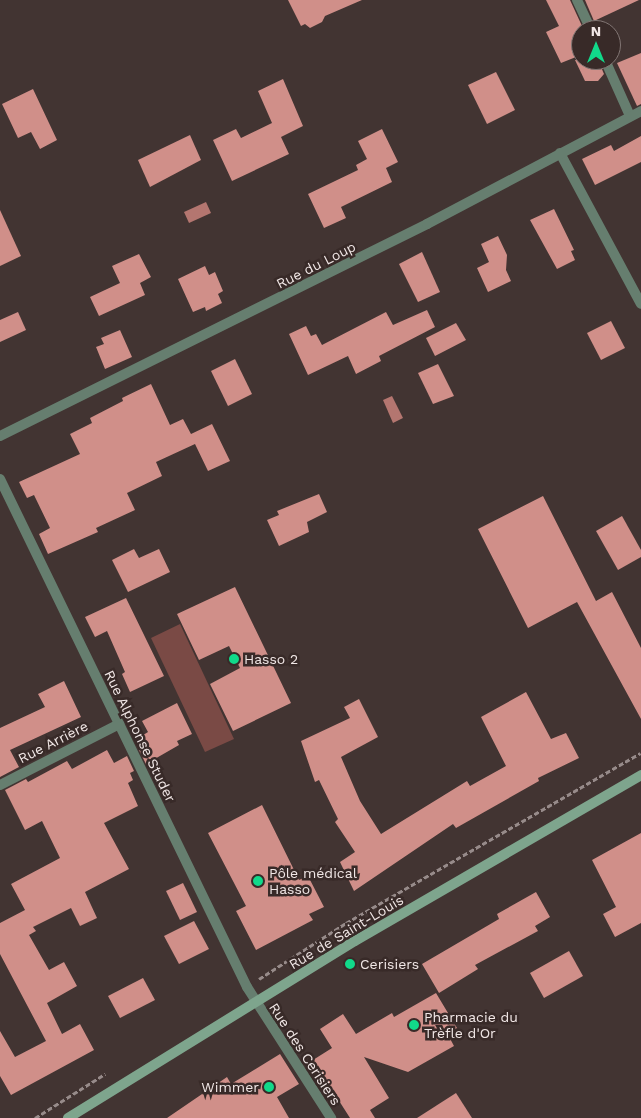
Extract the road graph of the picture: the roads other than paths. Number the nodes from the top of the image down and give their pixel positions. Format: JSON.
{"nodes":[{"id":1,"x":577,"y":0,"type":"edge"},
{"id":2,"x":586,"y":20,"type":"edge"},
{"id":3,"x":609,"y":70,"type":"edge"},
{"id":4,"x":641,"y":110,"type":"edge"},
{"id":5,"x":630,"y":116,"type":"junction"},
{"id":6,"x":560,"y":153,"type":"junction"},
{"id":7,"x":641,"y":304,"type":"edge"},
{"id":8,"x":0,"y":436,"type":"edge"},
{"id":9,"x":0,"y":479,"type":"edge"},
{"id":10,"x":119,"y":724,"type":"junction"},
{"id":11,"x":641,"y":775,"type":"edge"},
{"id":12,"x":0,"y":785,"type":"edge"},
{"id":13,"x":257,"y":1004,"type":"junction"},
{"id":14,"x":68,"y":1118,"type":"edge"},
{"id":15,"x":331,"y":1118,"type":"edge"}],
"edges":[{"from":1,"to":2,"type":"street"},
{"from":3,"to":5,"type":"street"},
{"from":4,"to":5,"type":"street","name":"Rue du Loup"},
{"from":5,"to":6,"type":"street","name":"Rue du Loup"},
{"from":6,"to":7,"type":"street"},
{"from":6,"to":8,"type":"street","name":"Rue du Loup"},
{"from":9,"to":10,"type":"street","name":"Rue Alphonse Studer"},
{"from":10,"to":12,"type":"street","name":"Rue Arrière"},
{"from":10,"to":13,"type":"street","name":"Rue Alphonse Studer"},
{"from":11,"to":13,"type":"main road","name":"Rue de Saint-Louis"},
{"from":13,"to":14,"type":"main road","name":"Rue de Saint-Louis"},
{"from":13,"to":15,"type":"street","name":"Rue des Cerisiers"}]}
